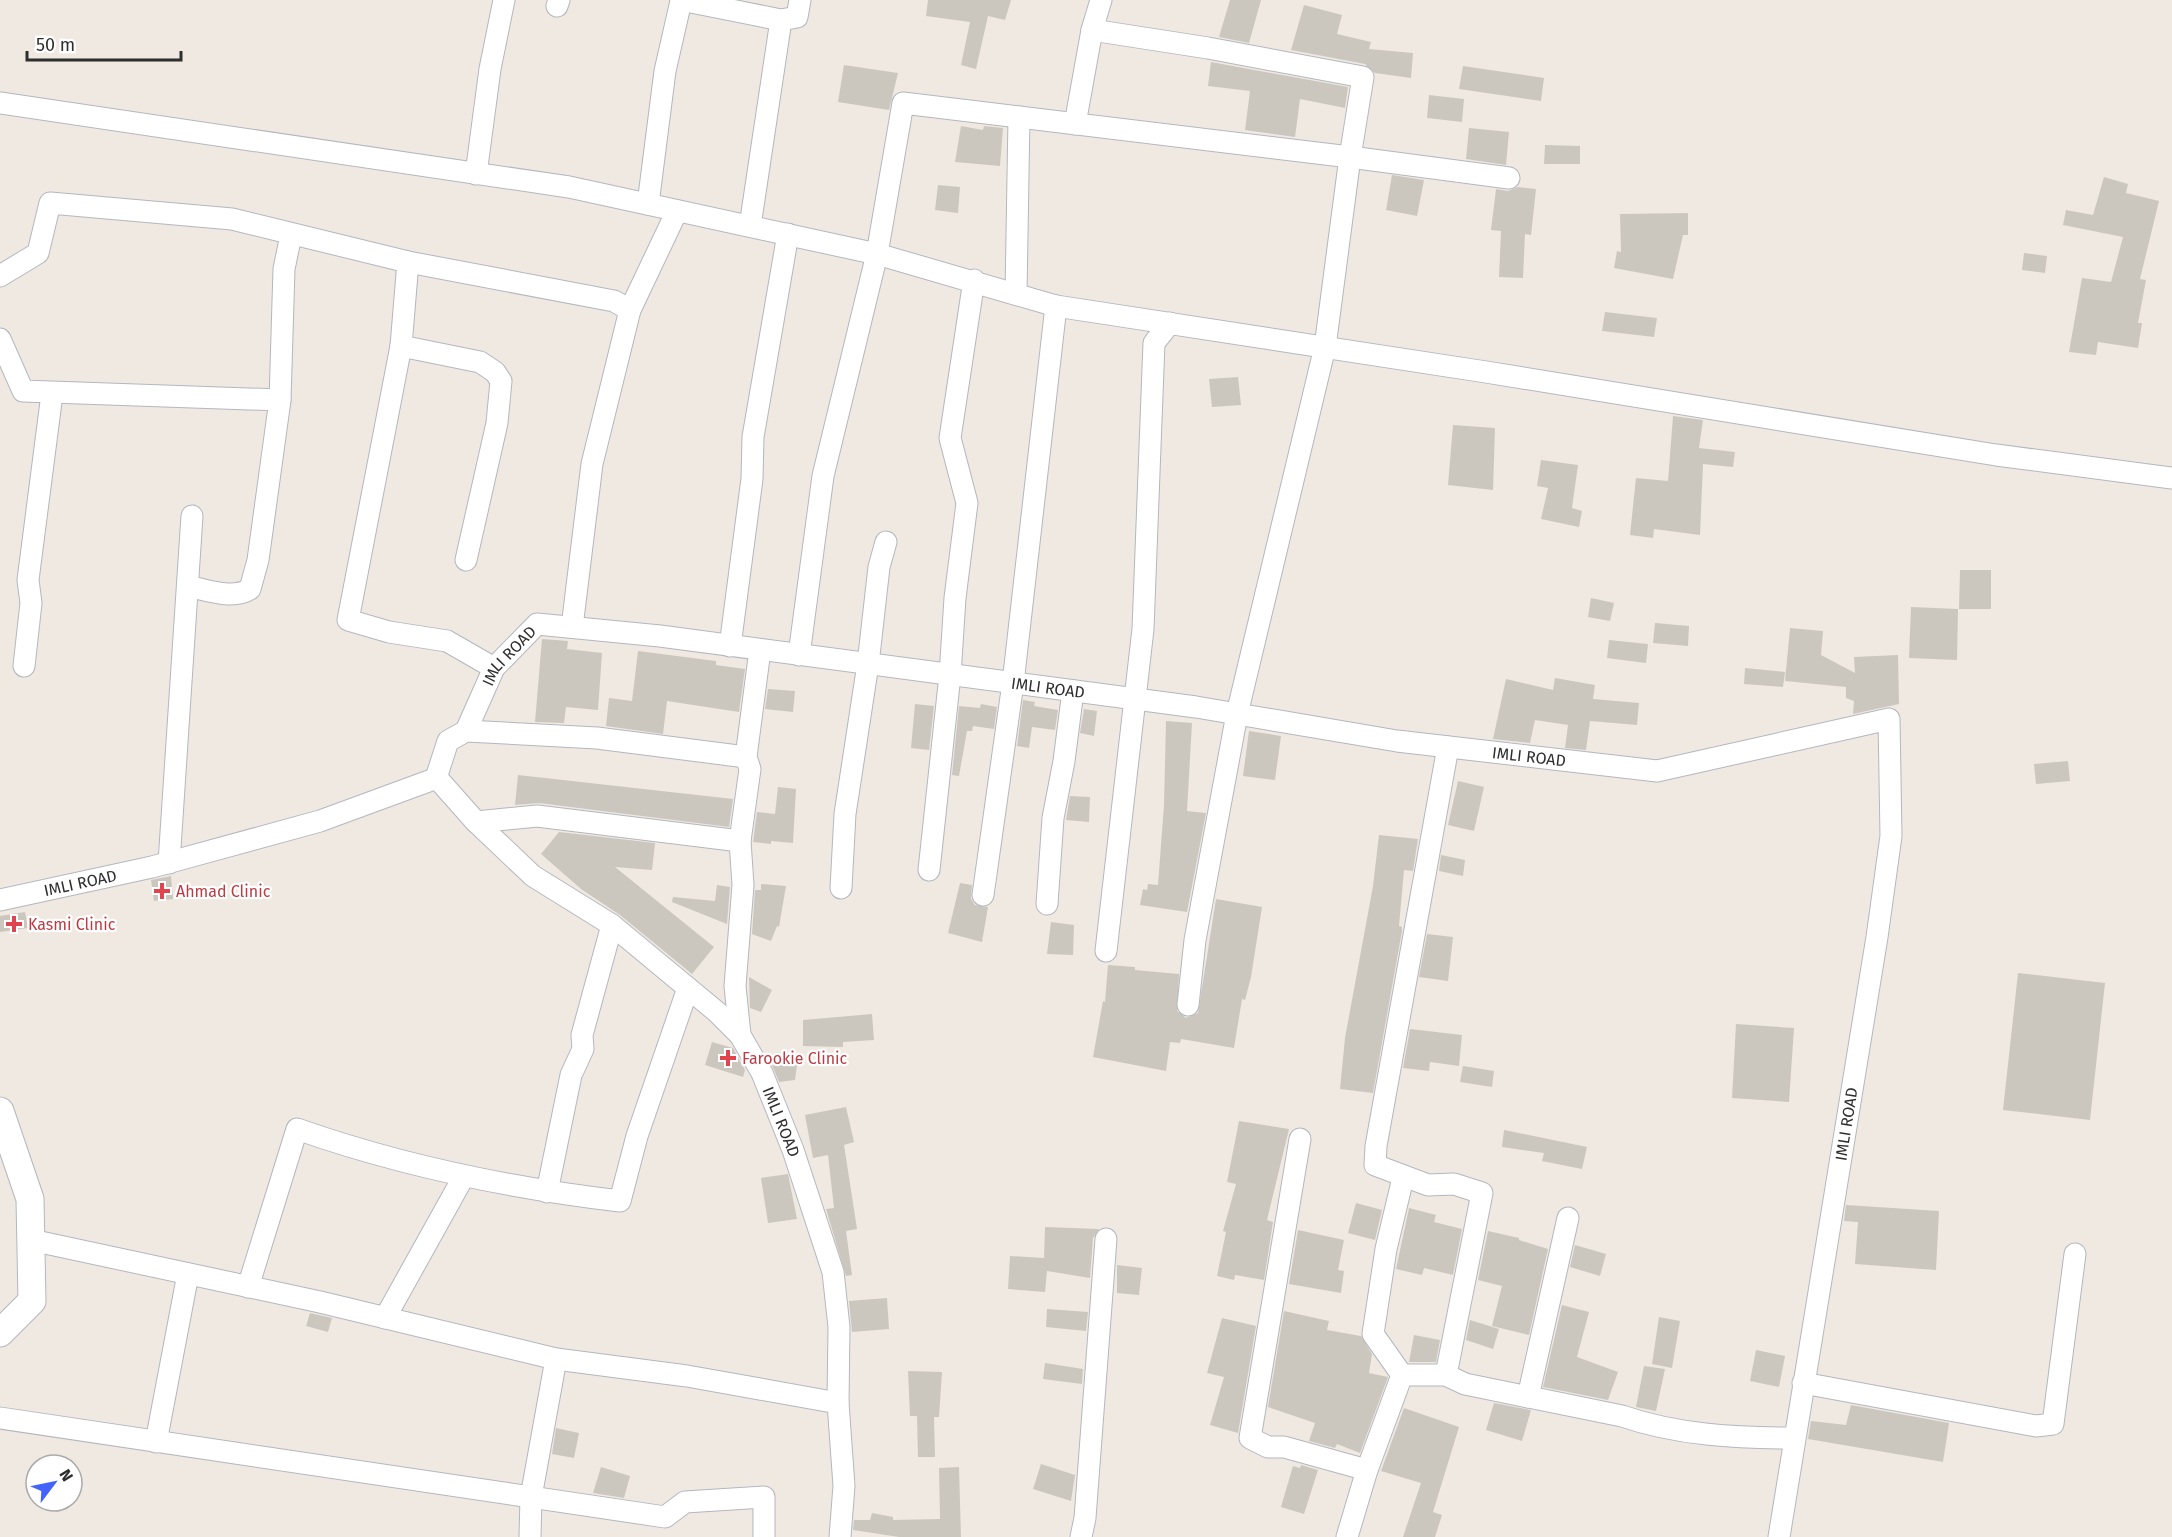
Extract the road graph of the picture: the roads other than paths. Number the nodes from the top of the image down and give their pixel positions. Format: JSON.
{"nodes":[{"id":1,"x":504,"y":0,"type":"edge"},
{"id":2,"x":681,"y":0,"type":"edge"},
{"id":3,"x":800,"y":0,"type":"edge"},
{"id":4,"x":1101,"y":0,"type":"edge"},
{"id":5,"x":781,"y":20,"type":"junction"},
{"id":6,"x":1092,"y":30,"type":"junction"},
{"id":7,"x":0,"y":103,"type":"edge"},
{"id":8,"x":1019,"y":117,"type":"junction"},
{"id":9,"x":1075,"y":124,"type":"junction"},
{"id":10,"x":1350,"y":157,"type":"junction"},
{"id":11,"x":476,"y":174,"type":"junction"},
{"id":12,"x":1509,"y":178,"type":"dead end"},
{"id":13,"x":648,"y":204,"type":"junction"},
{"id":14,"x":677,"y":211,"type":"junction"},
{"id":15,"x":750,"y":226,"type":"junction"},
{"id":16,"x":788,"y":234,"type":"junction"},
{"id":17,"x":291,"y":235,"type":"junction"},
{"id":18,"x":877,"y":254,"type":"junction"},
{"id":19,"x":408,"y":262,"type":"junction"},
{"id":20,"x":0,"y":276,"type":"edge"},
{"id":21,"x":974,"y":281,"type":"junction"},
{"id":22,"x":1016,"y":294,"type":"junction"},
{"id":23,"x":1056,"y":306,"type":"junction"},
{"id":24,"x":630,"y":310,"type":"junction"},
{"id":25,"x":1170,"y":323,"type":"junction"},
{"id":26,"x":0,"y":339,"type":"edge"},
{"id":27,"x":401,"y":345,"type":"junction"},
{"id":28,"x":1325,"y":347,"type":"junction"},
{"id":29,"x":52,"y":394,"type":"junction"},
{"id":30,"x":280,"y":400,"type":"junction"},
{"id":31,"x":2172,"y":478,"type":"edge"},
{"id":32,"x":192,"y":516,"type":"dead end"},
{"id":33,"x":886,"y":542,"type":"dead end"},
{"id":34,"x":466,"y":560,"type":"dead end"},
{"id":35,"x":188,"y":586,"type":"junction"},
{"id":36,"x":572,"y":627,"type":"junction"},
{"id":37,"x":730,"y":646,"type":"junction"},
{"id":38,"x":760,"y":650,"type":"junction"},
{"id":39,"x":799,"y":655,"type":"junction"},
{"id":40,"x":868,"y":664,"type":"junction"},
{"id":41,"x":24,"y":666,"type":"dead end"},
{"id":42,"x":494,"y":668,"type":"junction"},
{"id":43,"x":950,"y":675,"type":"junction"},
{"id":44,"x":1013,"y":683,"type":"junction"},
{"id":45,"x":1073,"y":691,"type":"junction"},
{"id":46,"x":1136,"y":699,"type":"junction"},
{"id":47,"x":1237,"y":714,"type":"junction"},
{"id":48,"x":466,"y":731,"type":"junction"},
{"id":49,"x":1448,"y":747,"type":"junction"},
{"id":50,"x":746,"y":757,"type":"junction"},
{"id":51,"x":436,"y":778,"type":"junction"},
{"id":52,"x":476,"y":822,"type":"junction"},
{"id":53,"x":740,"y":841,"type":"junction"},
{"id":54,"x":169,"y":862,"type":"junction"},
{"id":55,"x":929,"y":870,"type":"dead end"},
{"id":56,"x":841,"y":888,"type":"dead end"},
{"id":57,"x":983,"y":895,"type":"dead end"},
{"id":58,"x":0,"y":900,"type":"edge"},
{"id":59,"x":1047,"y":904,"type":"dead end"},
{"id":60,"x":612,"y":925,"type":"junction"},
{"id":61,"x":1106,"y":951,"type":"dead end"},
{"id":62,"x":688,"y":988,"type":"junction"},
{"id":63,"x":1188,"y":1005,"type":"dead end"},
{"id":64,"x":740,"y":1035,"type":"junction"},
{"id":65,"x":0,"y":1111,"type":"edge"},
{"id":66,"x":1300,"y":1138,"type":"dead end"},
{"id":67,"x":464,"y":1176,"type":"junction"},
{"id":68,"x":1403,"y":1178,"type":"junction"},
{"id":69,"x":547,"y":1192,"type":"junction"},
{"id":70,"x":1568,"y":1218,"type":"dead end"},
{"id":71,"x":1106,"y":1239,"type":"dead end"},
{"id":72,"x":31,"y":1240,"type":"junction"},
{"id":73,"x":2075,"y":1254,"type":"dead end"},
{"id":74,"x":188,"y":1274,"type":"junction"},
{"id":75,"x":248,"y":1287,"type":"junction"},
{"id":76,"x":385,"y":1318,"type":"junction"},
{"id":77,"x":0,"y":1333,"type":"edge"},
{"id":78,"x":556,"y":1359,"type":"junction"},
{"id":79,"x":1402,"y":1375,"type":"junction"},
{"id":80,"x":1446,"y":1376,"type":"junction"},
{"id":81,"x":1803,"y":1383,"type":"junction"},
{"id":82,"x":1528,"y":1397,"type":"junction"},
{"id":83,"x":838,"y":1403,"type":"junction"},
{"id":84,"x":0,"y":1418,"type":"edge"},
{"id":85,"x":1794,"y":1438,"type":"junction"},
{"id":86,"x":156,"y":1442,"type":"junction"},
{"id":87,"x":1367,"y":1470,"type":"junction"},
{"id":88,"x":531,"y":1497,"type":"junction"},
{"id":89,"x":530,"y":1537,"type":"edge"},
{"id":90,"x":764,"y":1537,"type":"edge"},
{"id":91,"x":840,"y":1537,"type":"edge"},
{"id":92,"x":1081,"y":1537,"type":"edge"},
{"id":93,"x":1347,"y":1537,"type":"edge"},
{"id":94,"x":1779,"y":1537,"type":"edge"}],
"edges":[{"from":1,"to":11,"type":"street"},
{"from":2,"to":5,"type":"street"},
{"from":2,"to":13,"type":"street"},
{"from":3,"to":5,"type":"street"},
{"from":4,"to":6,"type":"street"},
{"from":5,"to":15,"type":"street"},
{"from":6,"to":9,"type":"street"},
{"from":6,"to":10,"type":"street"},
{"from":7,"to":11,"type":"street"},
{"from":8,"to":9,"type":"street"},
{"from":8,"to":18,"type":"street"},
{"from":8,"to":22,"type":"street"},
{"from":9,"to":10,"type":"street"},
{"from":10,"to":12,"type":"street"},
{"from":10,"to":28,"type":"street"},
{"from":11,"to":13,"type":"street"},
{"from":13,"to":14,"type":"street"},
{"from":14,"to":15,"type":"street"},
{"from":14,"to":24,"type":"street"},
{"from":15,"to":16,"type":"street"},
{"from":16,"to":18,"type":"street"},
{"from":16,"to":37,"type":"street"},
{"from":17,"to":19,"type":"street"},
{"from":17,"to":20,"type":"street"},
{"from":17,"to":30,"type":"street"},
{"from":18,"to":21,"type":"street"},
{"from":18,"to":39,"type":"street"},
{"from":19,"to":24,"type":"street"},
{"from":19,"to":27,"type":"street"},
{"from":21,"to":22,"type":"street"},
{"from":21,"to":43,"type":"street"},
{"from":22,"to":23,"type":"street"},
{"from":23,"to":25,"type":"street"},
{"from":23,"to":44,"type":"street"},
{"from":24,"to":36,"type":"street"},
{"from":25,"to":28,"type":"street"},
{"from":25,"to":46,"type":"street"},
{"from":26,"to":29,"type":"street"},
{"from":27,"to":34,"type":"street"},
{"from":27,"to":42,"type":"street"},
{"from":28,"to":31,"type":"street"},
{"from":28,"to":47,"type":"street"},
{"from":29,"to":30,"type":"street"},
{"from":29,"to":41,"type":"street"},
{"from":30,"to":35,"type":"street"},
{"from":32,"to":35,"type":"street"},
{"from":33,"to":40,"type":"street"},
{"from":35,"to":54,"type":"street"},
{"from":36,"to":37,"type":"street","name":"IMLI ROAD"},
{"from":36,"to":42,"type":"street","name":"IMLI ROAD"},
{"from":37,"to":38,"type":"street","name":"IMLI ROAD"},
{"from":38,"to":39,"type":"street","name":"IMLI ROAD"},
{"from":38,"to":50,"type":"street"},
{"from":39,"to":40,"type":"street","name":"IMLI ROAD"},
{"from":40,"to":43,"type":"street","name":"IMLI ROAD"},
{"from":40,"to":56,"type":"street"},
{"from":42,"to":48,"type":"street","name":"IMLI ROAD"},
{"from":43,"to":44,"type":"street","name":"IMLI ROAD"},
{"from":43,"to":55,"type":"street"},
{"from":44,"to":45,"type":"street","name":"IMLI ROAD"},
{"from":44,"to":57,"type":"street"},
{"from":45,"to":46,"type":"street","name":"IMLI ROAD"},
{"from":45,"to":59,"type":"street"},
{"from":46,"to":47,"type":"street","name":"IMLI ROAD"},
{"from":46,"to":61,"type":"street"},
{"from":47,"to":49,"type":"street","name":"IMLI ROAD"},
{"from":47,"to":63,"type":"street"},
{"from":48,"to":50,"type":"street"},
{"from":48,"to":51,"type":"street","name":"IMLI ROAD"},
{"from":49,"to":68,"type":"street"},
{"from":49,"to":81,"type":"street","name":"IMLI ROAD"},
{"from":50,"to":53,"type":"street"},
{"from":51,"to":52,"type":"street","name":"IMLI ROAD"},
{"from":51,"to":54,"type":"street","name":"IMLI ROAD"},
{"from":52,"to":53,"type":"street"},
{"from":52,"to":60,"type":"street","name":"IMLI ROAD"},
{"from":53,"to":64,"type":"street"},
{"from":54,"to":58,"type":"street","name":"IMLI ROAD"},
{"from":60,"to":62,"type":"street","name":"IMLI ROAD"},
{"from":60,"to":69,"type":"street"},
{"from":62,"to":64,"type":"street","name":"IMLI ROAD"},
{"from":62,"to":69,"type":"street"},
{"from":64,"to":83,"type":"street","name":"IMLI ROAD"},
{"from":65,"to":72,"type":"street"},
{"from":66,"to":87,"type":"street"},
{"from":67,"to":69,"type":"street"},
{"from":67,"to":75,"type":"street"},
{"from":67,"to":76,"type":"street"},
{"from":68,"to":79,"type":"street"},
{"from":68,"to":80,"type":"street"},
{"from":70,"to":82,"type":"street"},
{"from":71,"to":92,"type":"street"},
{"from":72,"to":74,"type":"street"},
{"from":72,"to":77,"type":"street"},
{"from":73,"to":81,"type":"street"},
{"from":74,"to":75,"type":"street"},
{"from":74,"to":86,"type":"street"},
{"from":75,"to":76,"type":"street"},
{"from":76,"to":78,"type":"street"},
{"from":78,"to":83,"type":"street"},
{"from":78,"to":88,"type":"street"},
{"from":79,"to":80,"type":"street"},
{"from":79,"to":87,"type":"street"},
{"from":80,"to":82,"type":"street"},
{"from":81,"to":85,"type":"street","name":"IMLI ROAD"},
{"from":82,"to":85,"type":"street"},
{"from":83,"to":91,"type":"street","name":"IMLI ROAD"},
{"from":84,"to":86,"type":"street"},
{"from":85,"to":94,"type":"street","name":"IMLI ROAD"},
{"from":86,"to":88,"type":"street"},
{"from":87,"to":93,"type":"street"},
{"from":88,"to":89,"type":"street"},
{"from":88,"to":90,"type":"street"}]}
